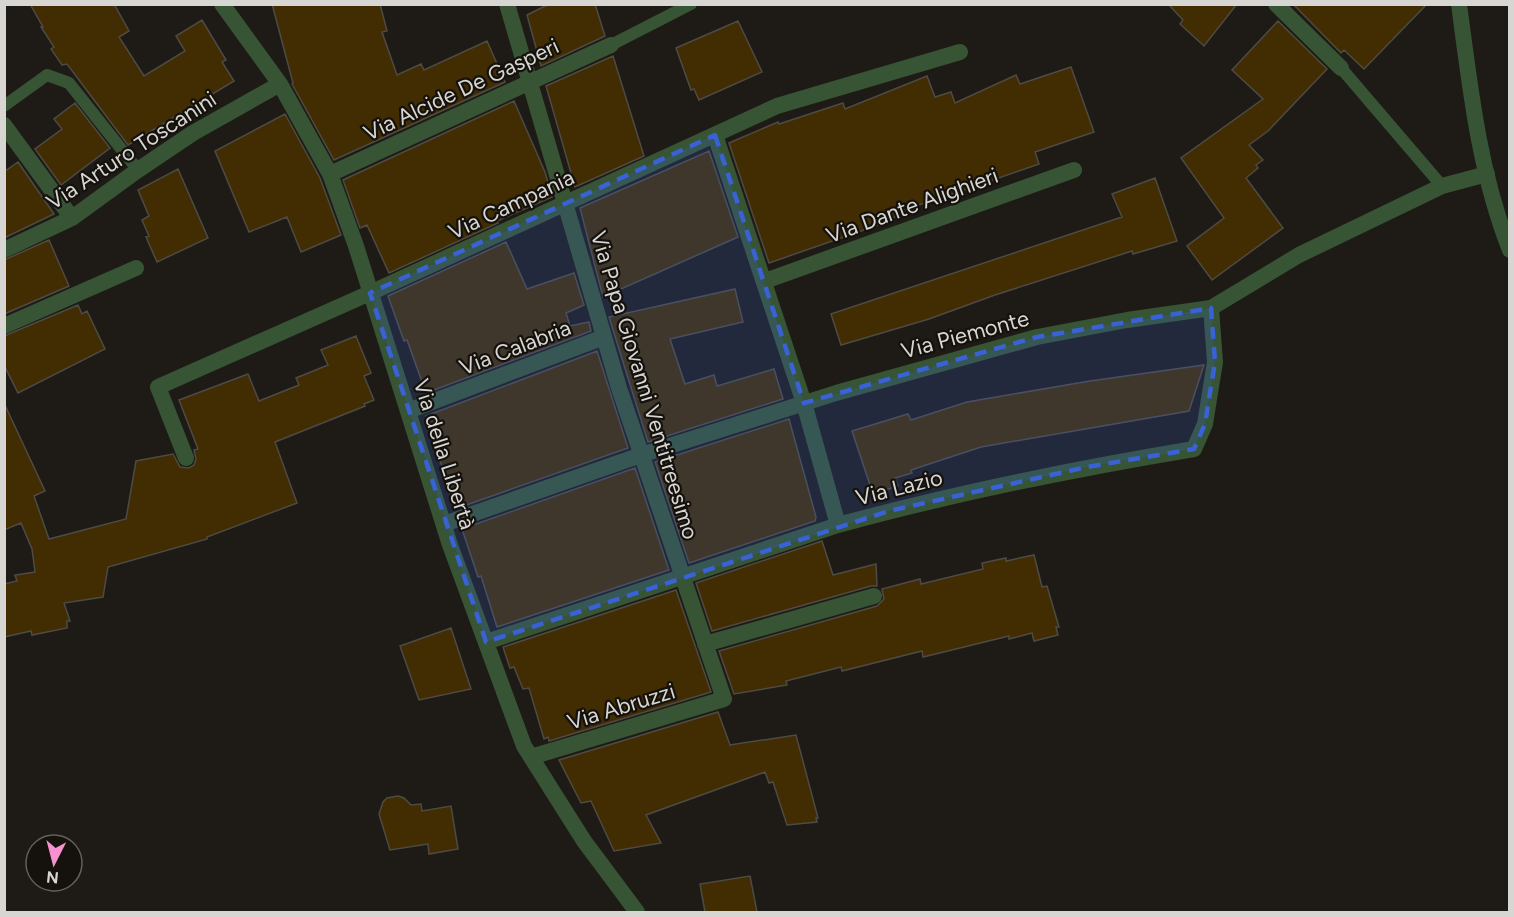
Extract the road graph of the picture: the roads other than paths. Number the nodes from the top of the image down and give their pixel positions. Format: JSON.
{"nodes":[{"id":1,"x":222,"y":4,"type":"edge"},
{"id":2,"x":507,"y":4,"type":"edge"},
{"id":3,"x":692,"y":4,"type":"edge"},
{"id":4,"x":1276,"y":4,"type":"edge"},
{"id":5,"x":1459,"y":4,"type":"edge"},
{"id":6,"x":611,"y":45,"type":"joint"},
{"id":7,"x":960,"y":52,"type":"dead end"},
{"id":8,"x":1341,"y":68,"type":"joint"},
{"id":9,"x":530,"y":82,"type":"junction"},
{"id":10,"x":280,"y":84,"type":"junction"},
{"id":11,"x":4,"y":106,"type":"edge"},
{"id":12,"x":4,"y":125,"type":"edge"},
{"id":13,"x":715,"y":135,"type":"junction"},
{"id":14,"x":138,"y":170,"type":"junction"},
{"id":15,"x":1074,"y":170,"type":"dead end"},
{"id":16,"x":330,"y":174,"type":"junction"},
{"id":17,"x":1487,"y":174,"type":"junction"},
{"id":18,"x":1442,"y":186,"type":"junction"},
{"id":19,"x":566,"y":204,"type":"junction"},
{"id":20,"x":72,"y":218,"type":"junction"},
{"id":21,"x":4,"y":250,"type":"edge"},
{"id":22,"x":1509,"y":250,"type":"edge"},
{"id":23,"x":136,"y":268,"type":"dead end"},
{"id":24,"x":765,"y":281,"type":"junction"},
{"id":25,"x":370,"y":293,"type":"junction"},
{"id":26,"x":1210,"y":308,"type":"junction"},
{"id":27,"x":4,"y":326,"type":"edge"},
{"id":28,"x":604,"y":337,"type":"junction"},
{"id":29,"x":804,"y":403,"type":"junction"},
{"id":30,"x":408,"y":411,"type":"junction"},
{"id":31,"x":641,"y":455,"type":"junction"},
{"id":32,"x":186,"y":458,"type":"dead end"},
{"id":33,"x":444,"y":524,"type":"junction"},
{"id":34,"x":838,"y":525,"type":"junction"},
{"id":35,"x":682,"y":578,"type":"junction"},
{"id":36,"x":874,"y":596,"type":"dead end"},
{"id":37,"x":486,"y":642,"type":"junction"},
{"id":38,"x":705,"y":644,"type":"junction"},
{"id":39,"x":724,"y":699,"type":"joint"},
{"id":40,"x":531,"y":756,"type":"junction"},
{"id":41,"x":637,"y":912,"type":"edge"}],
"edges":[{"from":1,"to":10,"type":"street","name":"Via della Libertà"},
{"from":2,"to":9,"type":"street","name":"Via Papa Giovanni Ventitreesimo"},
{"from":3,"to":6,"type":"lane"},
{"from":4,"to":8,"type":"street"},
{"from":5,"to":17,"type":"street"},
{"from":6,"to":9,"type":"street","name":"Via Alcide De Gasperi"},
{"from":7,"to":13,"type":"street","name":"Via Campania"},
{"from":8,"to":18,"type":"lane"},
{"from":9,"to":16,"type":"street","name":"Via Alcide De Gasperi"},
{"from":9,"to":19,"type":"street","name":"Via Papa Giovanni Ventitreesimo"},
{"from":10,"to":14,"type":"street","name":"Via Arturo Toscanini"},
{"from":10,"to":16,"type":"street","name":"Via della Libertà"},
{"from":11,"to":14,"type":"lane"},
{"from":12,"to":20,"type":"street"},
{"from":13,"to":19,"type":"street","name":"Via Campania"},
{"from":13,"to":24,"type":"street"},
{"from":14,"to":20,"type":"street","name":"Via Arturo Toscanini"},
{"from":15,"to":24,"type":"street","name":"Via Dante Alighieri"},
{"from":16,"to":25,"type":"street","name":"Via della Libertà"},
{"from":17,"to":18,"type":"street","name":"Via Piemonte"},
{"from":17,"to":22,"type":"street"},
{"from":18,"to":26,"type":"street","name":"Via Piemonte"},
{"from":19,"to":25,"type":"street","name":"Via Campania"},
{"from":19,"to":28,"type":"street","name":"Via Papa Giovanni Ventitreesimo"},
{"from":20,"to":21,"type":"street","name":"Via Arturo Toscanini"},
{"from":23,"to":27,"type":"street"},
{"from":24,"to":29,"type":"street"},
{"from":25,"to":30,"type":"street","name":"Via della Libertà"},
{"from":25,"to":32,"type":"street","name":"Via Campania"},
{"from":26,"to":29,"type":"street","name":"Via Piemonte"},
{"from":26,"to":34,"type":"street","name":"Via Lazio"},
{"from":28,"to":30,"type":"street","name":"Via Calabria"},
{"from":28,"to":31,"type":"street","name":"Via Papa Giovanni Ventitreesimo"},
{"from":29,"to":31,"type":"street","name":"Via Piemonte"},
{"from":29,"to":34,"type":"street"},
{"from":30,"to":33,"type":"street","name":"Via della Libertà"},
{"from":31,"to":33,"type":"street","name":"Via Piemonte"},
{"from":31,"to":35,"type":"street","name":"Via Papa Giovanni Ventitreesimo"},
{"from":33,"to":37,"type":"street","name":"Via della Libertà"},
{"from":34,"to":35,"type":"street","name":"Via Lazio"},
{"from":35,"to":37,"type":"street","name":"Via Lazio"},
{"from":35,"to":38,"type":"street","name":"Via Papa Giovanni Ventitreesimo"},
{"from":36,"to":38,"type":"street"},
{"from":37,"to":40,"type":"street","name":"Via della Libertà"},
{"from":38,"to":39,"type":"street","name":"Via Papa Giovanni Ventitreesimo"},
{"from":39,"to":40,"type":"street","name":"Via Abruzzi"},
{"from":40,"to":41,"type":"street","name":"Via della Libertà"}]}
